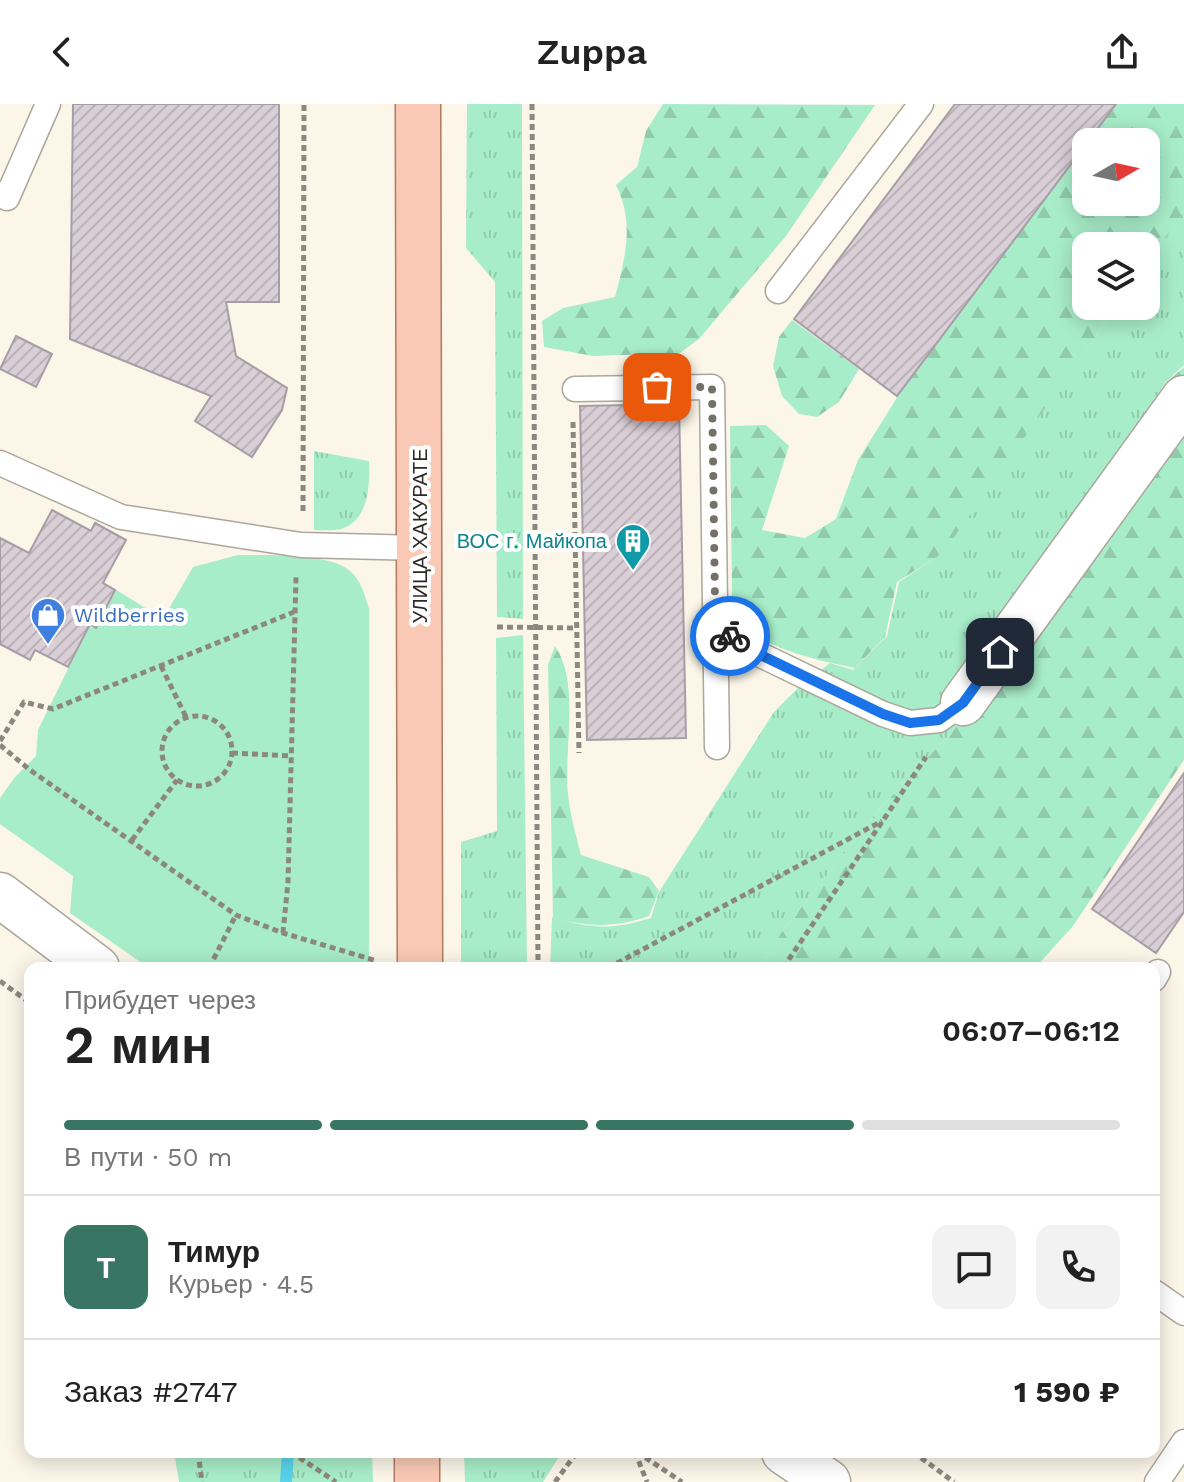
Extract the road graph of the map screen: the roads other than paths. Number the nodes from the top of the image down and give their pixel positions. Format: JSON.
{"nodes":[{"id":1,"x":48,"y":104,"type":"edge"},
{"id":2,"x":418,"y":104,"type":"edge"},
{"id":3,"x":921,"y":104,"type":"edge"},
{"id":4,"x":0,"y":194,"type":"edge"},
{"id":5,"x":778,"y":291,"type":"dead end"},
{"id":6,"x":575,"y":389,"type":"road end"},
{"id":7,"x":1184,"y":398,"type":"edge"},
{"id":8,"x":0,"y":463,"type":"edge"},
{"id":9,"x":420,"y":548,"type":"junction"},
{"id":10,"x":715,"y":601,"type":"junction"},
{"id":11,"x":963,"y":703,"type":"joint"},
{"id":12,"x":717,"y":747,"type":"dead end"},
{"id":13,"x":0,"y":895,"type":"edge"},
{"id":14,"x":89,"y":962,"type":"edge"},
{"id":15,"x":420,"y":962,"type":"edge"},
{"id":16,"x":1160,"y":1296,"type":"edge"},
{"id":17,"x":1184,"y":1313,"type":"edge"},
{"id":18,"x":1184,"y":1442,"type":"edge"},
{"id":19,"x":417,"y":1458,"type":"edge"},
{"id":20,"x":437,"y":1458,"type":"edge"},
{"id":21,"x":793,"y":1458,"type":"edge"},
{"id":22,"x":418,"y":1482,"type":"edge"},
{"id":23,"x":828,"y":1482,"type":"edge"},
{"id":24,"x":1157,"y":1482,"type":"edge"}],
"edges":[{"from":1,"to":4,"type":"lane"},
{"from":2,"to":9,"type":"main road","name":"УЛИЦА ХАКУРАТЕ"},
{"from":3,"to":5,"type":"lane"},
{"from":6,"to":10,"type":"lane"},
{"from":7,"to":11,"type":"street"},
{"from":8,"to":9,"type":"lane"},
{"from":9,"to":15,"type":"main road","name":"УЛИЦА ХАКУРАТЕ"},
{"from":10,"to":11,"type":"lane"},
{"from":10,"to":12,"type":"lane"},
{"from":13,"to":14,"type":"street"},
{"from":16,"to":17,"type":"lane"},
{"from":18,"to":24,"type":"lane"},
{"from":19,"to":22,"type":"main road"},
{"from":20,"to":22,"type":"street"},
{"from":21,"to":23,"type":"street"}]}
